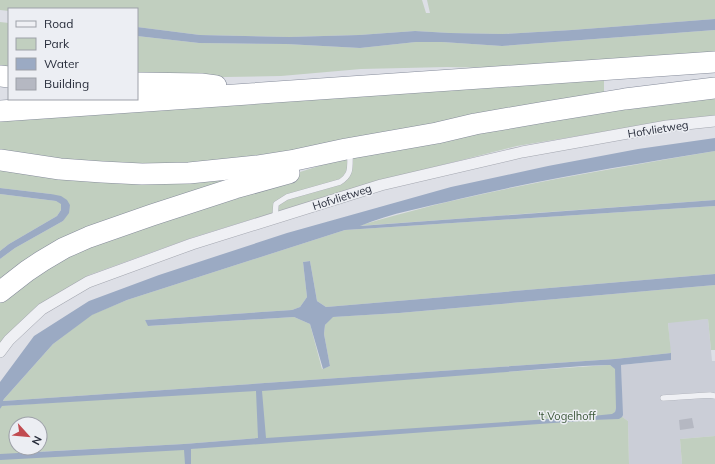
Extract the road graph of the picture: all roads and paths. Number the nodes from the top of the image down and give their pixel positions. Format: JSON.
{"nodes":[{"id":1,"x":715,"y":62,"type":"edge"},
{"id":2,"x":138,"y":83,"type":"edge"},
{"id":3,"x":715,"y":88,"type":"edge"},
{"id":4,"x":280,"y":92,"type":"junction"},
{"id":5,"x":0,"y":111,"type":"edge"},
{"id":6,"x":715,"y":121,"type":"edge"},
{"id":7,"x":437,"y":133,"type":"junction"},
{"id":8,"x":350,"y":156,"type":"junction"},
{"id":9,"x":0,"y":160,"type":"edge"},
{"id":10,"x":275,"y":219,"type":"junction"},
{"id":11,"x":0,"y":292,"type":"edge"},
{"id":12,"x":0,"y":352,"type":"edge"},
{"id":13,"x":715,"y":396,"type":"edge"},
{"id":14,"x":663,"y":398,"type":"dead end"}],
"edges":[{"from":1,"to":4,"type":"highway"},
{"from":2,"to":4,"type":"highway"},
{"from":3,"to":7,"type":"highway"},
{"from":4,"to":5,"type":"highway"},
{"from":6,"to":10,"type":"street","name":"Hofvlietweg"},
{"from":7,"to":8,"type":"highway"},
{"from":7,"to":9,"type":"highway"},
{"from":8,"to":10,"type":"lane"},
{"from":8,"to":11,"type":"highway"},
{"from":10,"to":12,"type":"street","name":"Hofvlietweg"},
{"from":13,"to":14,"type":"lane"}]}
